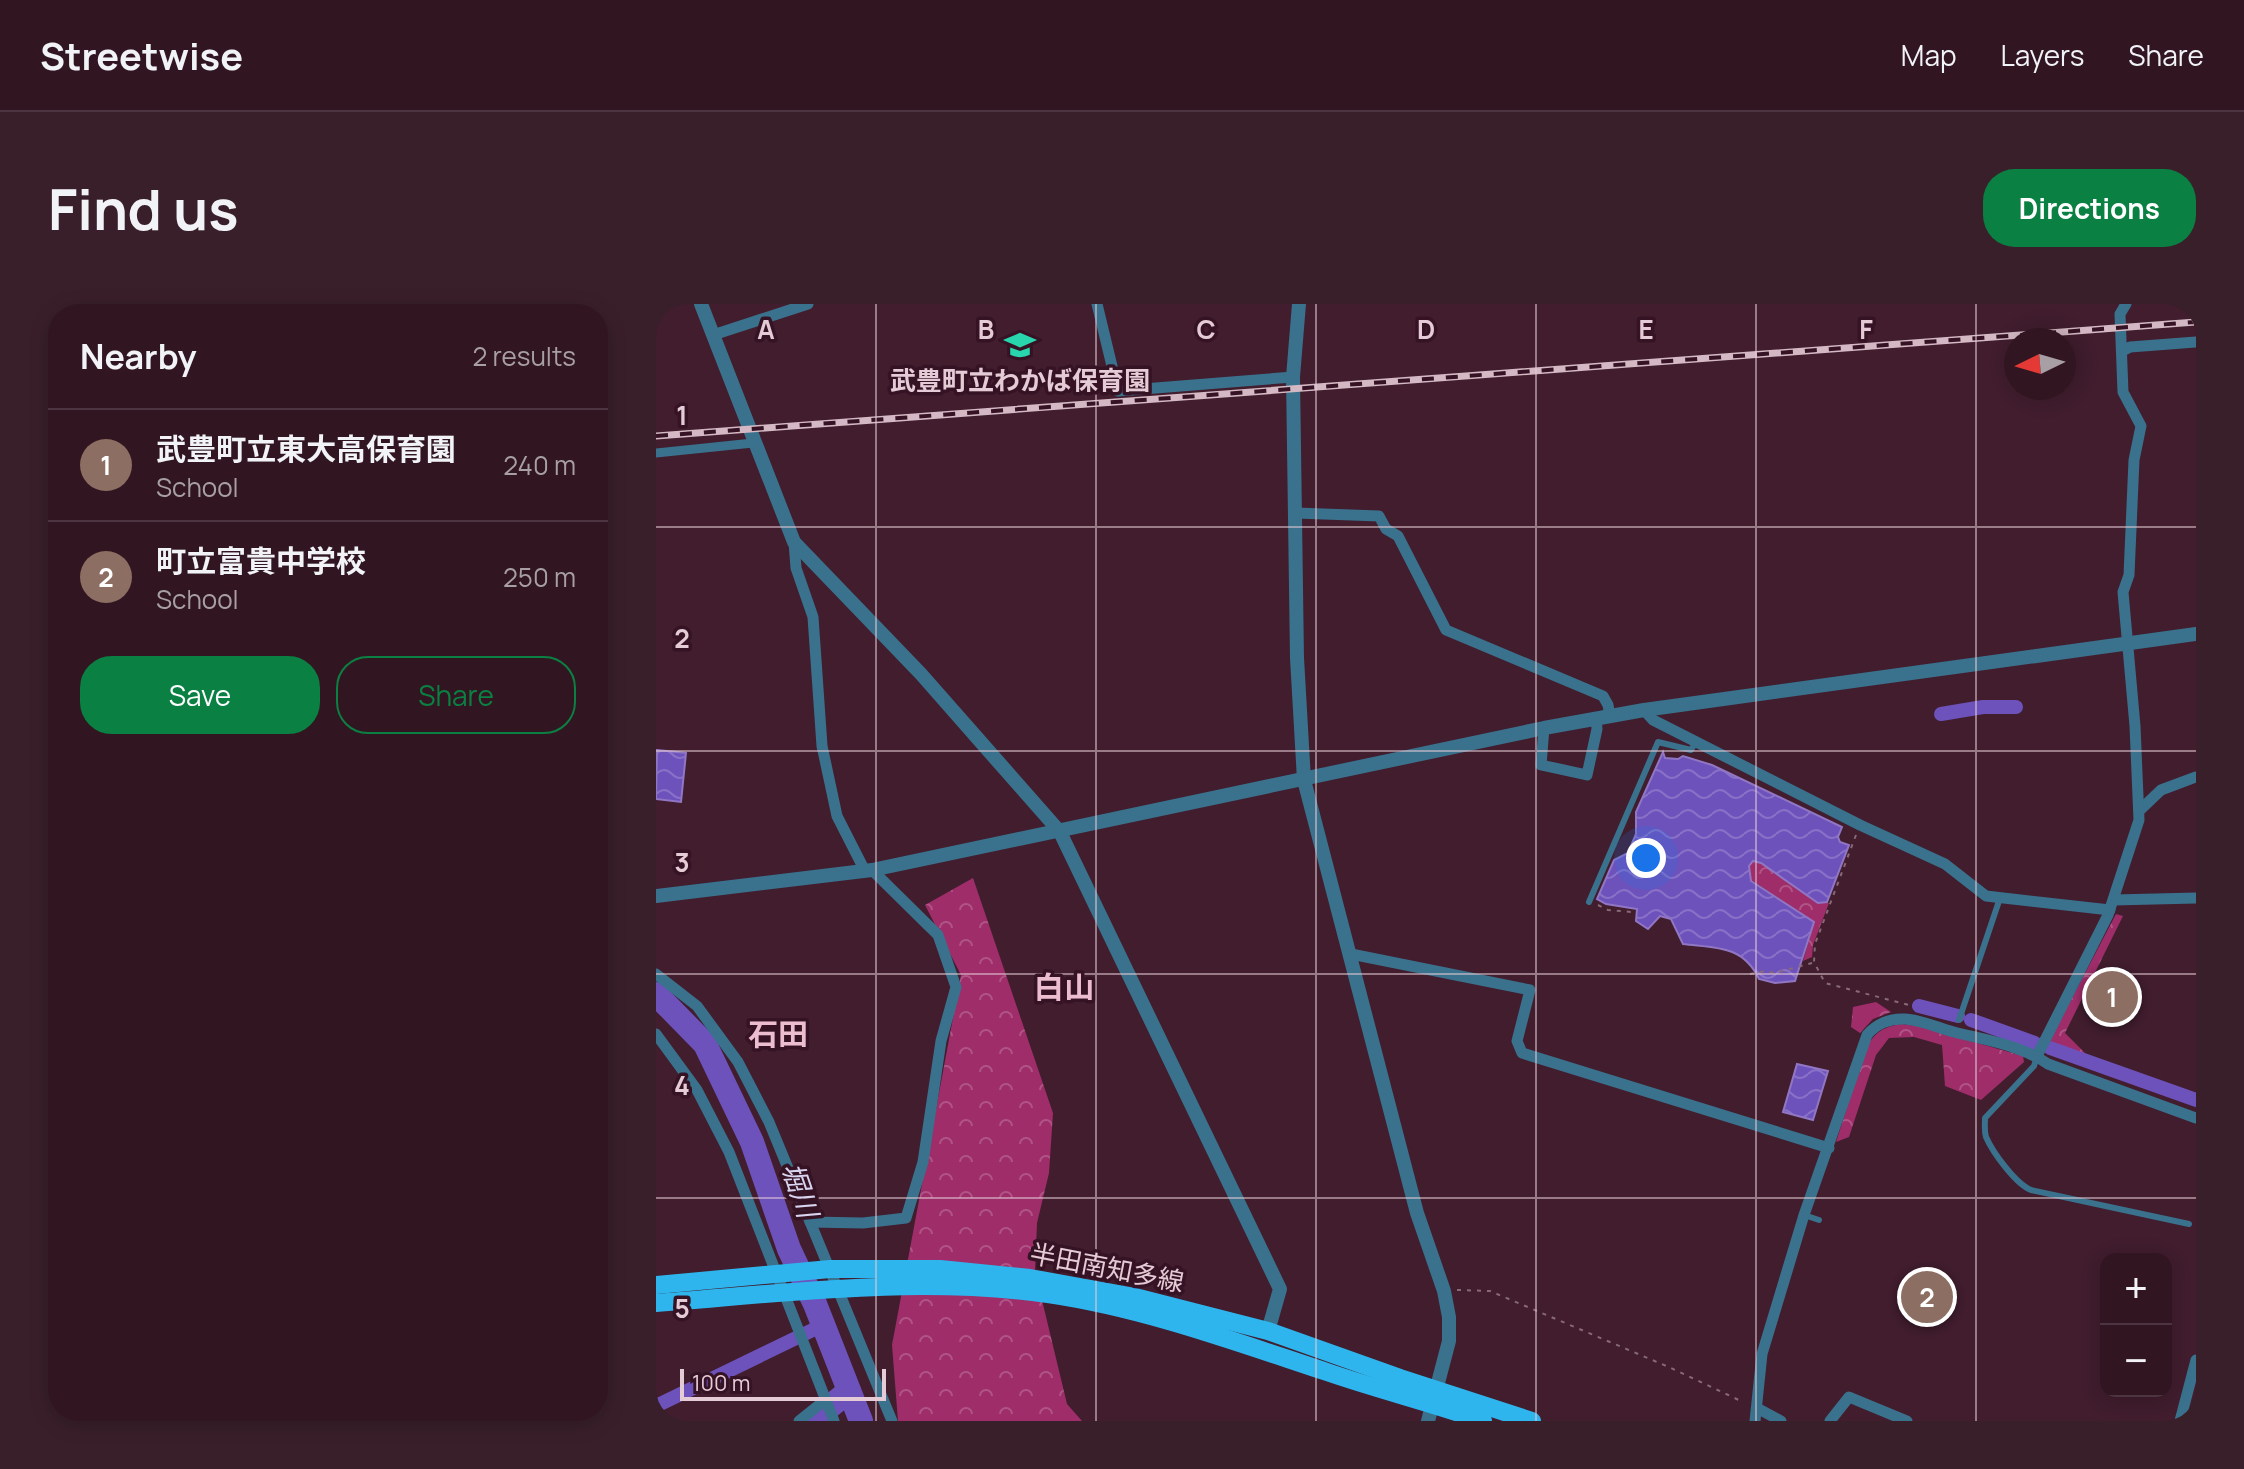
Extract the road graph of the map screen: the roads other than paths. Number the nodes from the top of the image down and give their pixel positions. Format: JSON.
{"nodes":[{"id":1,"x":701,"y":304,"type":"edge"},
{"id":2,"x":808,"y":304,"type":"edge"},
{"id":3,"x":1097,"y":304,"type":"edge"},
{"id":4,"x":1299,"y":304,"type":"edge"},
{"id":5,"x":2126,"y":304,"type":"edge"},
{"id":6,"x":713,"y":335,"type":"junction"},
{"id":7,"x":2196,"y":342,"type":"edge"},
{"id":8,"x":2122,"y":351,"type":"junction"},
{"id":9,"x":1293,"y":377,"type":"junction"},
{"id":10,"x":753,"y":443,"type":"junction"},
{"id":11,"x":656,"y":453,"type":"edge"},
{"id":12,"x":1296,"y":513,"type":"junction"},
{"id":13,"x":794,"y":542,"type":"junction"},
{"id":14,"x":2196,"y":634,"type":"edge"},
{"id":15,"x":2127,"y":643,"type":"junction"},
{"id":16,"x":1644,"y":710,"type":"junction"},
{"id":17,"x":1603,"y":718,"type":"junction"},
{"id":18,"x":1544,"y":728,"type":"junction"},
{"id":19,"x":1696,"y":742,"type":"junction"},
{"id":20,"x":2196,"y":777,"type":"edge"},
{"id":21,"x":1304,"y":780,"type":"junction"},
{"id":22,"x":2139,"y":811,"type":"junction"},
{"id":23,"x":1060,"y":832,"type":"junction"},
{"id":24,"x":868,"y":871,"type":"junction"},
{"id":25,"x":656,"y":896,"type":"edge"},
{"id":26,"x":2001,"y":897,"type":"junction"},
{"id":27,"x":2196,"y":898,"type":"edge"},
{"id":28,"x":1589,"y":902,"type":"road end"},
{"id":29,"x":2112,"y":905,"type":"junction"},
{"id":30,"x":1351,"y":954,"type":"junction"},
{"id":31,"x":656,"y":974,"type":"edge"},
{"id":32,"x":1959,"y":1020,"type":"dead end"},
{"id":33,"x":656,"y":1034,"type":"edge"},
{"id":34,"x":662,"y":1051,"type":"edge"},
{"id":35,"x":2037,"y":1056,"type":"junction"},
{"id":36,"x":2196,"y":1118,"type":"edge"},
{"id":37,"x":1829,"y":1148,"type":"junction"},
{"id":38,"x":1804,"y":1215,"type":"junction"},
{"id":39,"x":1819,"y":1220,"type":"dead end"},
{"id":40,"x":810,"y":1222,"type":"junction"},
{"id":41,"x":2189,"y":1224,"type":"dead end"},
{"id":42,"x":830,"y":1269,"type":"junction"},
{"id":43,"x":777,"y":1274,"type":"junction"},
{"id":44,"x":656,"y":1285,"type":"edge"},
{"id":45,"x":839,"y":1289,"type":"junction"},
{"id":46,"x":786,"y":1299,"type":"junction"},
{"id":47,"x":656,"y":1303,"type":"edge"},
{"id":48,"x":1268,"y":1331,"type":"junction"},
{"id":49,"x":2196,"y":1360,"type":"edge"},
{"id":50,"x":825,"y":1401,"type":"junction"},
{"id":51,"x":1432,"y":1405,"type":"edge"},
{"id":52,"x":1757,"y":1408,"type":"junction"},
{"id":53,"x":799,"y":1421,"type":"edge"},
{"id":54,"x":834,"y":1421,"type":"edge"},
{"id":55,"x":892,"y":1421,"type":"edge"},
{"id":56,"x":1483,"y":1421,"type":"edge"},
{"id":57,"x":1532,"y":1421,"type":"edge"},
{"id":58,"x":1755,"y":1421,"type":"edge"},
{"id":59,"x":1781,"y":1421,"type":"edge"},
{"id":60,"x":1830,"y":1421,"type":"edge"},
{"id":61,"x":1907,"y":1421,"type":"edge"},
{"id":62,"x":2180,"y":1421,"type":"edge"}],
"edges":[{"from":1,"to":6,"type":"street"},
{"from":2,"to":6,"type":"street"},
{"from":3,"to":9,"type":"street"},
{"from":4,"to":9,"type":"street"},
{"from":5,"to":8,"type":"street"},
{"from":6,"to":10,"type":"street"},
{"from":7,"to":8,"type":"street"},
{"from":8,"to":15,"type":"street"},
{"from":9,"to":12,"type":"street"},
{"from":10,"to":11,"type":"street"},
{"from":10,"to":13,"type":"street"},
{"from":12,"to":17,"type":"street"},
{"from":12,"to":21,"type":"street"},
{"from":13,"to":23,"type":"street"},
{"from":13,"to":24,"type":"street"},
{"from":14,"to":15,"type":"street"},
{"from":15,"to":16,"type":"street"},
{"from":15,"to":22,"type":"street"},
{"from":16,"to":17,"type":"street"},
{"from":16,"to":19,"type":"street"},
{"from":17,"to":18,"type":"street"},
{"from":17,"to":18,"type":"street"},
{"from":18,"to":21,"type":"street"},
{"from":19,"to":26,"type":"street"},
{"from":19,"to":28,"type":"lane"},
{"from":20,"to":22,"type":"street"},
{"from":21,"to":23,"type":"street"},
{"from":21,"to":30,"type":"street"},
{"from":22,"to":29,"type":"street"},
{"from":23,"to":24,"type":"street"},
{"from":23,"to":48,"type":"street"},
{"from":24,"to":25,"type":"street"},
{"from":24,"to":40,"type":"street"},
{"from":26,"to":29,"type":"street"},
{"from":26,"to":32,"type":"lane"},
{"from":27,"to":29,"type":"street"},
{"from":29,"to":35,"type":"street"},
{"from":30,"to":37,"type":"street"},
{"from":30,"to":51,"type":"street"},
{"from":31,"to":40,"type":"street"},
{"from":33,"to":34,"type":"street"},
{"from":34,"to":43,"type":"street"},
{"from":35,"to":36,"type":"street"},
{"from":35,"to":37,"type":"street"},
{"from":35,"to":41,"type":"lane"},
{"from":37,"to":38,"type":"street"},
{"from":38,"to":39,"type":"lane"},
{"from":38,"to":52,"type":"street"},
{"from":40,"to":42,"type":"street"},
{"from":42,"to":43,"type":"main road","name":"半田南知多線"},
{"from":42,"to":45,"type":"street"},
{"from":42,"to":48,"type":"main road","name":"半田南知多線"},
{"from":43,"to":44,"type":"main road","name":"半田南知多線"},
{"from":43,"to":46,"type":"street"},
{"from":45,"to":46,"type":"main road","name":"半田南知多線"},
{"from":45,"to":51,"type":"main road","name":"半田南知多線"},
{"from":45,"to":55,"type":"street"},
{"from":46,"to":47,"type":"main road","name":"半田南知多線"},
{"from":46,"to":50,"type":"street"},
{"from":48,"to":51,"type":"main road","name":"半田南知多線"},
{"from":49,"to":62,"type":"street"},
{"from":50,"to":53,"type":"street"},
{"from":50,"to":54,"type":"street"},
{"from":51,"to":56,"type":"main road","name":"半田南知多線"},
{"from":51,"to":57,"type":"main road","name":"半田南知多線"},
{"from":52,"to":58,"type":"street"},
{"from":52,"to":59,"type":"street"},
{"from":60,"to":61,"type":"street"}]}
